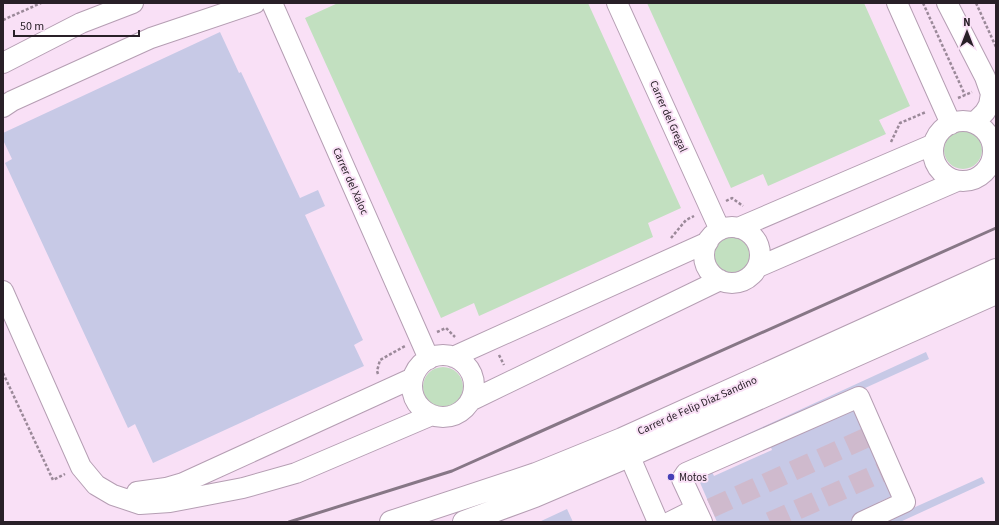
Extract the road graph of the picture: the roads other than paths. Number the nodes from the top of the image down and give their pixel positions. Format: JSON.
{"nodes":[{"id":1,"x":133,"y":3,"type":"edge"},
{"id":2,"x":255,"y":3,"type":"edge"},
{"id":3,"x":272,"y":3,"type":"edge"},
{"id":4,"x":617,"y":3,"type":"edge"},
{"id":5,"x":897,"y":3,"type":"edge"},
{"id":6,"x":947,"y":3,"type":"edge"},
{"id":7,"x":955,"y":12,"type":"edge"},
{"id":8,"x":3,"y":62,"type":"edge"},
{"id":9,"x":994,"y":98,"type":"edge"},
{"id":10,"x":3,"y":107,"type":"edge"},
{"id":11,"x":974,"y":123,"type":"junction"},
{"id":12,"x":951,"y":124,"type":"junction"},
{"id":13,"x":995,"y":143,"type":"edge"},
{"id":14,"x":934,"y":144,"type":"junction"},
{"id":15,"x":957,"y":181,"type":"junction"},
{"id":16,"x":722,"y":233,"type":"junction"},
{"id":17,"x":758,"y":267,"type":"junction"},
{"id":18,"x":996,"y":270,"type":"edge"},
{"id":19,"x":720,"y":280,"type":"junction"},
{"id":20,"x":3,"y":291,"type":"edge"},
{"id":21,"x":996,"y":293,"type":"edge"},
{"id":22,"x":453,"y":357,"type":"junction"},
{"id":23,"x":429,"y":359,"type":"junction"},
{"id":24,"x":413,"y":378,"type":"junction"},
{"id":25,"x":470,"y":400,"type":"junction"},
{"id":26,"x":432,"y":416,"type":"junction"},
{"id":27,"x":626,"y":448,"type":"junction"},
{"id":28,"x":113,"y":496,"type":"junction"},
{"id":29,"x":702,"y":513,"type":"edge"},
{"id":30,"x":391,"y":522,"type":"edge"},
{"id":31,"x":464,"y":522,"type":"edge"},
{"id":32,"x":658,"y":522,"type":"edge"},
{"id":33,"x":670,"y":522,"type":"edge"},
{"id":34,"x":862,"y":522,"type":"edge"}],
"edges":[{"from":1,"to":8,"type":"street"},
{"from":2,"to":10,"type":"street"},
{"from":3,"to":23,"type":"street","name":"Carrer del Xaloc"},
{"from":4,"to":16,"type":"street","name":"Carrer del Gregal"},
{"from":5,"to":12,"type":"street"},
{"from":6,"to":7,"type":"street"},
{"from":7,"to":9,"type":"street"},
{"from":9,"to":11,"type":"street"},
{"from":11,"to":12,"type":"street"},
{"from":11,"to":13,"type":"street"},
{"from":12,"to":14,"type":"street"},
{"from":13,"to":15,"type":"street"},
{"from":14,"to":15,"type":"street"},
{"from":14,"to":16,"type":"street"},
{"from":15,"to":17,"type":"street"},
{"from":16,"to":17,"type":"street"},
{"from":16,"to":19,"type":"street"},
{"from":16,"to":22,"type":"street"},
{"from":17,"to":19,"type":"street"},
{"from":18,"to":27,"type":"main road","name":"Carrer de Felip Díaz Sandino"},
{"from":19,"to":25,"type":"street"},
{"from":20,"to":28,"type":"street"},
{"from":21,"to":27,"type":"main road","name":"Carrer de Felip Díaz Sandino"},
{"from":22,"to":23,"type":"street"},
{"from":22,"to":25,"type":"street"},
{"from":23,"to":24,"type":"street"},
{"from":24,"to":26,"type":"street"},
{"from":24,"to":28,"type":"street"},
{"from":25,"to":26,"type":"street"},
{"from":26,"to":28,"type":"street"},
{"from":27,"to":30,"type":"main road","name":"Carrer de Felip Díaz Sandino"},
{"from":27,"to":31,"type":"main road","name":"Carrer de Felip Díaz Sandino"},
{"from":27,"to":32,"type":"street"},
{"from":29,"to":33,"type":"street"},
{"from":29,"to":34,"type":"street"}]}
